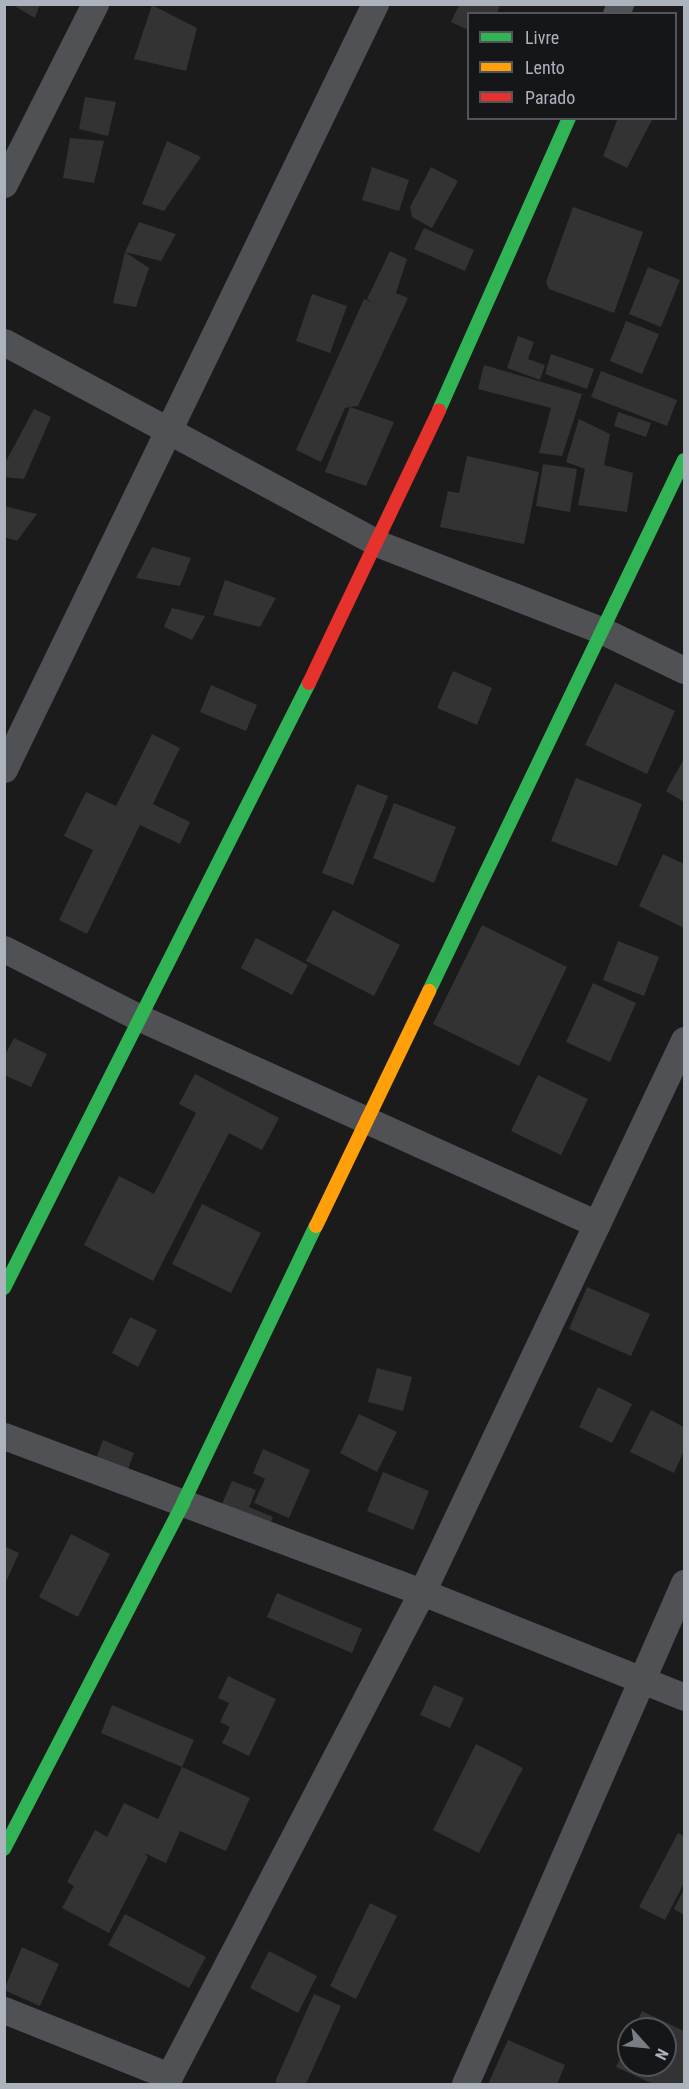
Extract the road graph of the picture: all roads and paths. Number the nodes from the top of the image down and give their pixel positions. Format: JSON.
{"nodes":[{"id":1,"x":95,"y":4,"type":"edge"},
{"id":2,"x":375,"y":4,"type":"edge"},
{"id":3,"x":568,"y":120,"type":"edge"},
{"id":4,"x":4,"y":184,"type":"edge"},
{"id":5,"x":4,"y":342,"type":"edge"},
{"id":6,"x":169,"y":429,"type":"junction"},
{"id":7,"x":684,"y":460,"type":"edge"},
{"id":8,"x":379,"y":544,"type":"junction"},
{"id":9,"x":603,"y":631,"type":"junction"},
{"id":10,"x":684,"y":670,"type":"edge"},
{"id":11,"x":4,"y":768,"type":"edge"},
{"id":12,"x":4,"y":949,"type":"edge"},
{"id":13,"x":140,"y":1018,"type":"junction"},
{"id":14,"x":684,"y":1040,"type":"edge"},
{"id":15,"x":366,"y":1121,"type":"junction"},
{"id":16,"x":597,"y":1224,"type":"junction"},
{"id":17,"x":4,"y":1288,"type":"edge"},
{"id":18,"x":4,"y":1436,"type":"edge"},
{"id":19,"x":183,"y":1503,"type":"junction"},
{"id":20,"x":684,"y":1583,"type":"edge"},
{"id":21,"x":422,"y":1592,"type":"junction"},
{"id":22,"x":641,"y":1678,"type":"junction"},
{"id":23,"x":684,"y":1697,"type":"edge"},
{"id":24,"x":4,"y":1850,"type":"edge"},
{"id":25,"x":4,"y":2010,"type":"edge"},
{"id":26,"x":167,"y":2080,"type":"edge"},
{"id":27,"x":465,"y":2085,"type":"edge"}],
"edges":[{"from":1,"to":4,"type":"street"},
{"from":2,"to":6,"type":"street"},
{"from":3,"to":8,"type":"street"},
{"from":5,"to":6,"type":"street"},
{"from":6,"to":8,"type":"street"},
{"from":6,"to":11,"type":"street"},
{"from":7,"to":9,"type":"street"},
{"from":8,"to":9,"type":"street"},
{"from":8,"to":13,"type":"street"},
{"from":9,"to":10,"type":"street"},
{"from":9,"to":15,"type":"street"},
{"from":12,"to":13,"type":"street"},
{"from":13,"to":15,"type":"street"},
{"from":13,"to":17,"type":"street"},
{"from":14,"to":16,"type":"street"},
{"from":15,"to":16,"type":"street"},
{"from":15,"to":19,"type":"street"},
{"from":16,"to":21,"type":"street"},
{"from":18,"to":19,"type":"street"},
{"from":19,"to":21,"type":"street"},
{"from":19,"to":24,"type":"street"},
{"from":20,"to":22,"type":"street"},
{"from":21,"to":22,"type":"street"},
{"from":21,"to":26,"type":"street"},
{"from":22,"to":23,"type":"street"},
{"from":22,"to":27,"type":"street"},
{"from":25,"to":26,"type":"street"}]}
